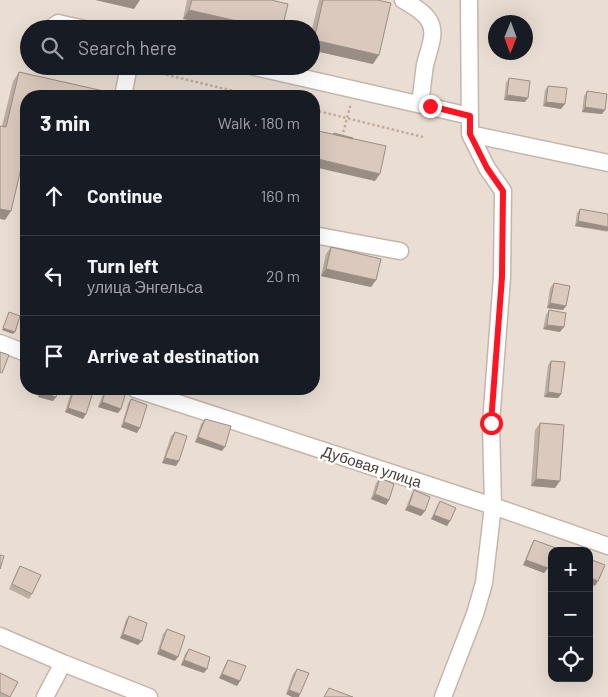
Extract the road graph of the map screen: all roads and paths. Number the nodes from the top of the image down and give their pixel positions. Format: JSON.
{"nodes":[{"id":1,"x":403,"y":0,"type":"edge"},
{"id":2,"x":469,"y":0,"type":"edge"},
{"id":3,"x":132,"y":75,"type":"edge"},
{"id":4,"x":168,"y":75,"type":"edge"},
{"id":5,"x":290,"y":75,"type":"edge"},
{"id":6,"x":125,"y":90,"type":"edge"},
{"id":7,"x":230,"y":90,"type":"edge"},
{"id":8,"x":354,"y":90,"type":"junction"},
{"id":9,"x":420,"y":104,"type":"junction"},
{"id":10,"x":320,"y":111,"type":"edge"},
{"id":11,"x":470,"y":116,"type":"junction"},
{"id":12,"x":347,"y":118,"type":"junction"},
{"id":13,"x":470,"y":134,"type":"junction"},
{"id":14,"x":423,"y":137,"type":"dead end"},
{"id":15,"x":342,"y":138,"type":"edge"},
{"id":16,"x":608,"y":163,"type":"edge"},
{"id":17,"x":320,"y":236,"type":"edge"},
{"id":18,"x":400,"y":251,"type":"dead end"},
{"id":19,"x":0,"y":343,"type":"edge"},
{"id":20,"x":20,"y":351,"type":"edge"},
{"id":21,"x":152,"y":395,"type":"edge"},
{"id":22,"x":493,"y":506,"type":"junction"},
{"id":23,"x":608,"y":546,"type":"edge"},
{"id":24,"x":0,"y":636,"type":"edge"},
{"id":25,"x":63,"y":663,"type":"junction"},
{"id":26,"x":45,"y":697,"type":"edge"},
{"id":27,"x":149,"y":697,"type":"edge"},
{"id":28,"x":444,"y":697,"type":"edge"}],
"edges":[{"from":1,"to":9,"type":"street"},
{"from":2,"to":11,"type":"street"},
{"from":3,"to":6,"type":"street"},
{"from":4,"to":7,"type":"path"},
{"from":5,"to":8,"type":"street"},
{"from":8,"to":9,"type":"street"},
{"from":8,"to":12,"type":"path"},
{"from":9,"to":11,"type":"street"},
{"from":10,"to":12,"type":"path"},
{"from":11,"to":13,"type":"street"},
{"from":12,"to":14,"type":"path"},
{"from":12,"to":15,"type":"path"},
{"from":13,"to":16,"type":"street"},
{"from":13,"to":22,"type":"street"},
{"from":17,"to":18,"type":"street"},
{"from":19,"to":20,"type":"street"},
{"from":21,"to":22,"type":"street","name":"Дубовая улица"},
{"from":22,"to":23,"type":"street","name":"Дубовая улица"},
{"from":22,"to":28,"type":"street"},
{"from":24,"to":25,"type":"street"},
{"from":25,"to":26,"type":"street"},
{"from":25,"to":27,"type":"street"}]}
